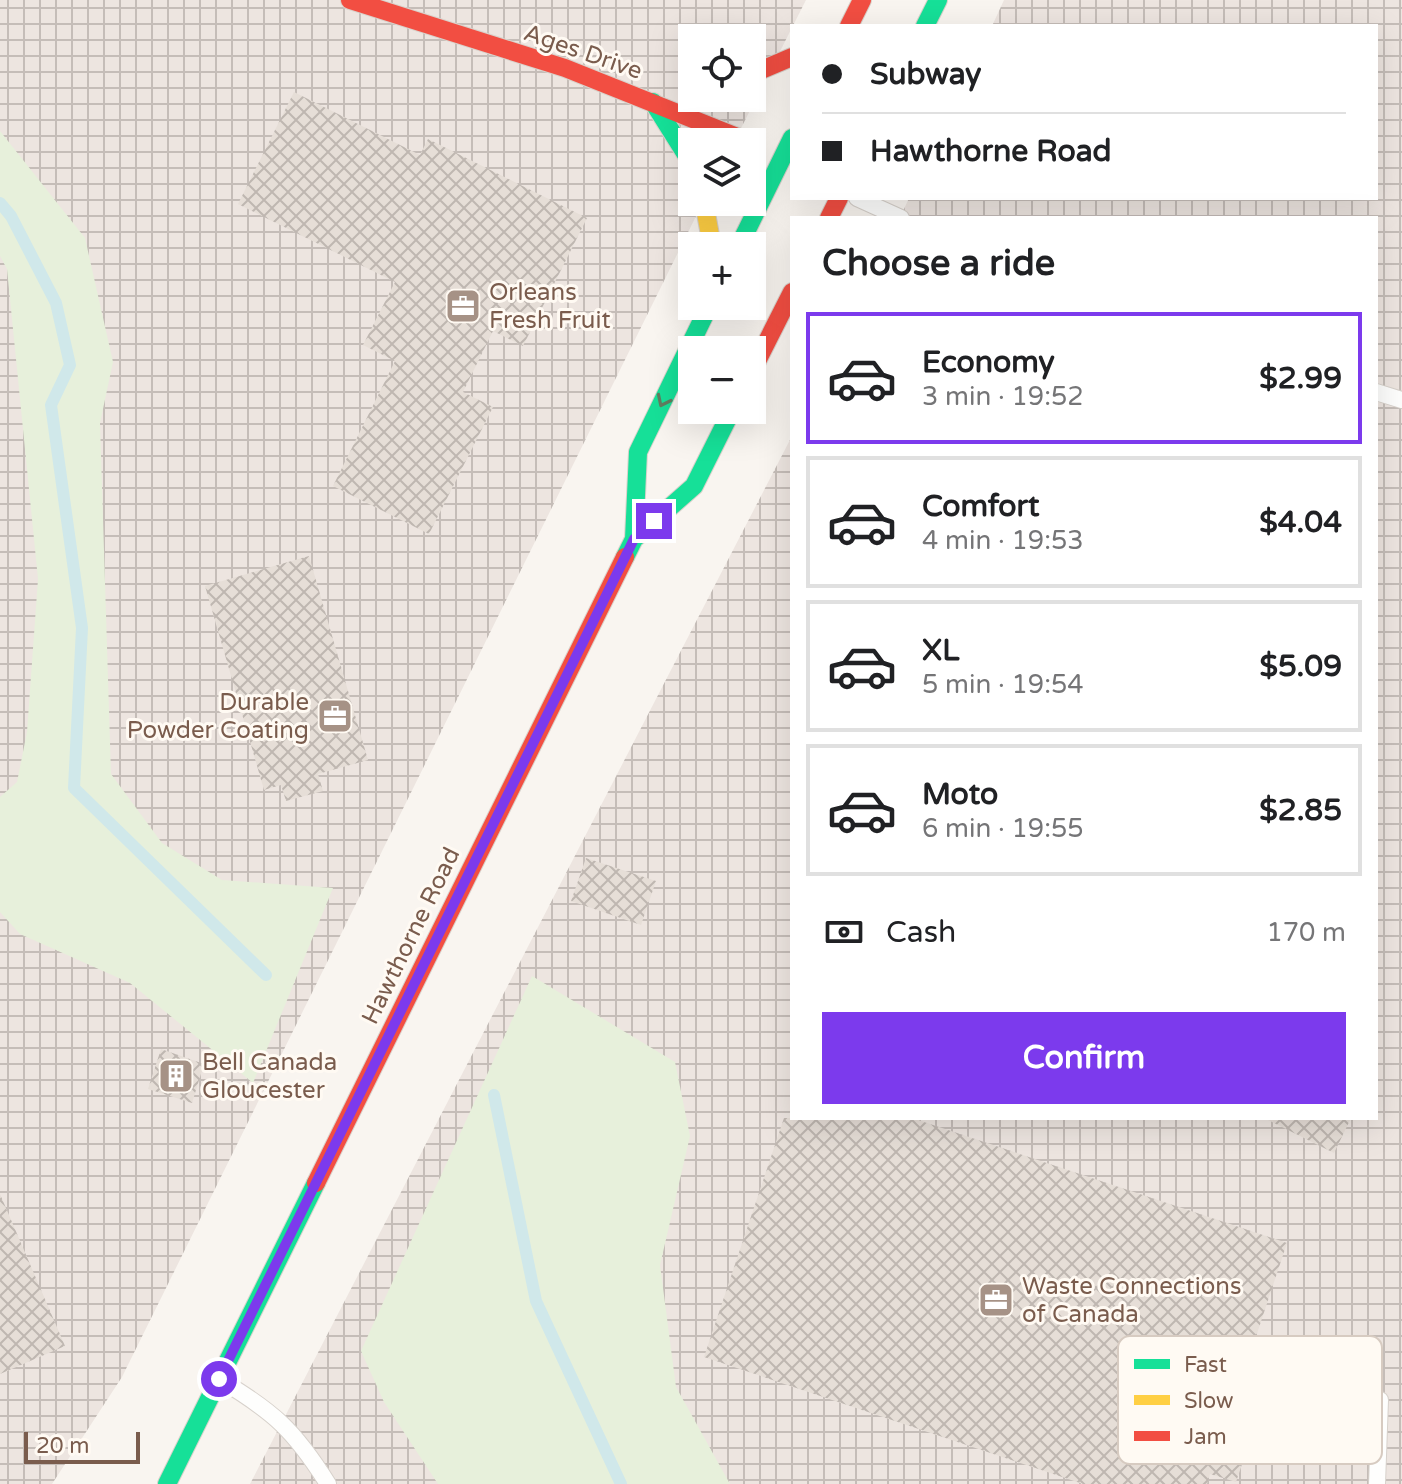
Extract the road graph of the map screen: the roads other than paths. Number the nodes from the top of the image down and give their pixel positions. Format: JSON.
{"nodes":[{"id":1,"x":350,"y":0,"type":"edge"},
{"id":2,"x":862,"y":0,"type":"edge"},
{"id":3,"x":938,"y":0,"type":"edge"},
{"id":4,"x":848,"y":24,"type":"edge"},
{"id":5,"x":926,"y":24,"type":"edge"},
{"id":6,"x":790,"y":58,"type":"edge"},
{"id":7,"x":766,"y":68,"type":"edge"},
{"id":8,"x":678,"y":95,"type":"edge"},
{"id":9,"x":653,"y":102,"type":"junction"},
{"id":10,"x":716,"y":128,"type":"edge"},
{"id":11,"x":678,"y":142,"type":"edge"},
{"id":12,"x":790,"y":142,"type":"edge"},
{"id":13,"x":861,"y":200,"type":"edge"},
{"id":14,"x":897,"y":216,"type":"edge"},
{"id":15,"x":746,"y":232,"type":"edge"},
{"id":16,"x":790,"y":296,"type":"edge"},
{"id":17,"x":702,"y":320,"type":"edge"},
{"id":18,"x":766,"y":343,"type":"edge"},
{"id":19,"x":1378,"y":393,"type":"edge"},
{"id":20,"x":1402,"y":400,"type":"edge"},
{"id":21,"x":725,"y":424,"type":"edge"},
{"id":22,"x":634,"y":539,"type":"junction"},
{"id":23,"x":219,"y":1379,"type":"junction"},
{"id":24,"x":1378,"y":1464,"type":"edge"},
{"id":25,"x":167,"y":1484,"type":"edge"},
{"id":26,"x":328,"y":1484,"type":"edge"},
{"id":27,"x":1377,"y":1484,"type":"edge"}],
"edges":[{"from":1,"to":9,"type":"main road","name":"Ages Drive"},
{"from":2,"to":4,"type":"main road"},
{"from":3,"to":5,"type":"main road"},
{"from":6,"to":7,"type":"main road"},
{"from":8,"to":9,"type":"main road"},
{"from":9,"to":10,"type":"main road","name":"Ages Drive"},
{"from":9,"to":11,"type":"main road"},
{"from":12,"to":15,"type":"main road"},
{"from":13,"to":14,"type":"lane"},
{"from":16,"to":18,"type":"main road"},
{"from":17,"to":22,"type":"main road","name":"Hawthorne Road","one_way":true},
{"from":19,"to":20,"type":"lane"},
{"from":21,"to":22,"type":"main road","name":"Hawthorne Road"},
{"from":22,"to":23,"type":"main road","name":"Hawthorne Road"},
{"from":23,"to":25,"type":"main road","name":"Hawthorne Road"},
{"from":23,"to":26,"type":"lane"},
{"from":24,"to":27,"type":"lane"}]}
